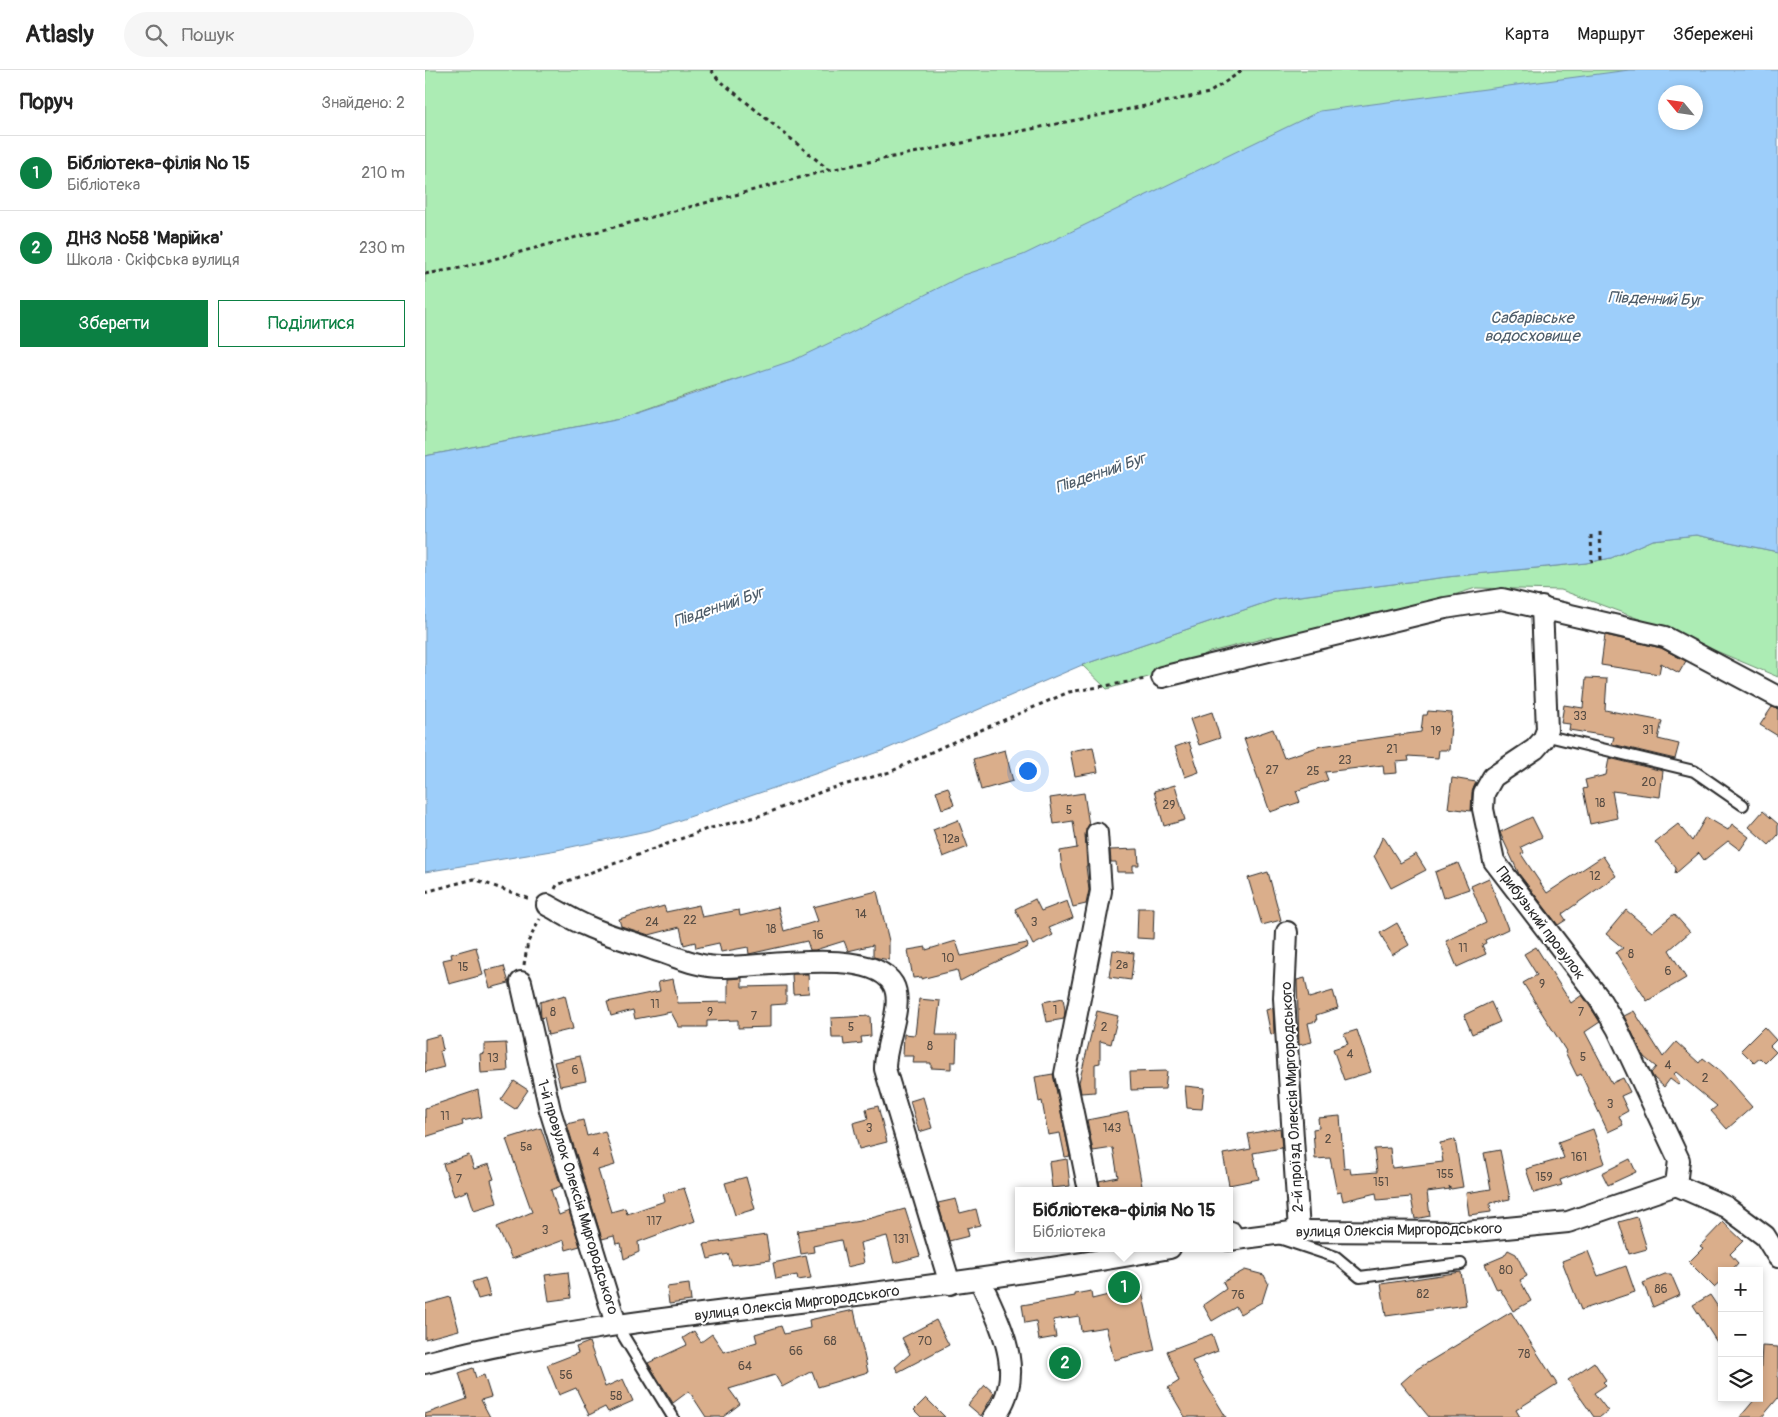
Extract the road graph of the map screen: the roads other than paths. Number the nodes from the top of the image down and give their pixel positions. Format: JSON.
{"nodes":[{"id":1,"x":1541,"y":607,"type":"junction"},
{"id":2,"x":1162,"y":677,"type":"road end"},
{"id":3,"x":1778,"y":697,"type":"edge"},
{"id":4,"x":1545,"y":735,"type":"junction"},
{"id":5,"x":1743,"y":805,"type":"dead end"},
{"id":6,"x":1097,"y":833,"type":"dead end"},
{"id":7,"x":547,"y":906,"type":"road end"},
{"id":8,"x":1287,"y":932,"type":"dead end"},
{"id":9,"x":521,"y":982,"type":"road end"},
{"id":10,"x":1676,"y":1185,"type":"junction"},
{"id":11,"x":1088,"y":1187,"type":"edge"},
{"id":12,"x":1299,"y":1231,"type":"junction"},
{"id":13,"x":1233,"y":1235,"type":"edge"},
{"id":14,"x":1269,"y":1235,"type":"junction"},
{"id":15,"x":1124,"y":1252,"type":"edge"},
{"id":16,"x":1101,"y":1254,"type":"edge"},
{"id":17,"x":1778,"y":1257,"type":"edge"},
{"id":18,"x":1461,"y":1264,"type":"dead end"},
{"id":19,"x":981,"y":1280,"type":"junction"},
{"id":20,"x":949,"y":1284,"type":"junction"},
{"id":21,"x":616,"y":1324,"type":"junction"},
{"id":22,"x":425,"y":1363,"type":"edge"},
{"id":23,"x":673,"y":1417,"type":"edge"},
{"id":24,"x":994,"y":1417,"type":"edge"}],
"edges":[{"from":1,"to":2,"type":"street"},
{"from":1,"to":3,"type":"street"},
{"from":1,"to":4,"type":"street"},
{"from":4,"to":5,"type":"lane"},
{"from":4,"to":10,"type":"street","name":"Прибузький провулок"},
{"from":6,"to":11,"type":"street"},
{"from":7,"to":20,"type":"street"},
{"from":8,"to":12,"type":"street","name":"2-й проїзд Олексія Миргородського"},
{"from":9,"to":21,"type":"street","name":"1-й провулок Олексія Миргородського"},
{"from":10,"to":12,"type":"street","name":"вулиця Олексія Миргородського"},
{"from":10,"to":17,"type":"street"},
{"from":12,"to":14,"type":"street","name":"вулиця Олексія Миргородського"},
{"from":13,"to":14,"type":"street","name":"вулиця Олексія Миргородського"},
{"from":14,"to":18,"type":"lane"},
{"from":15,"to":16,"type":"street","name":"вулиця Олексія Миргородського"},
{"from":16,"to":19,"type":"street","name":"вулиця Олексія Миргородського"},
{"from":19,"to":20,"type":"street","name":"вулиця Олексія Миргородського"},
{"from":19,"to":24,"type":"street"},
{"from":20,"to":21,"type":"street","name":"вулиця Олексія Миргородського"},
{"from":21,"to":22,"type":"street","name":"вулиця Олексія Миргородського"},
{"from":21,"to":23,"type":"lane"}]}
